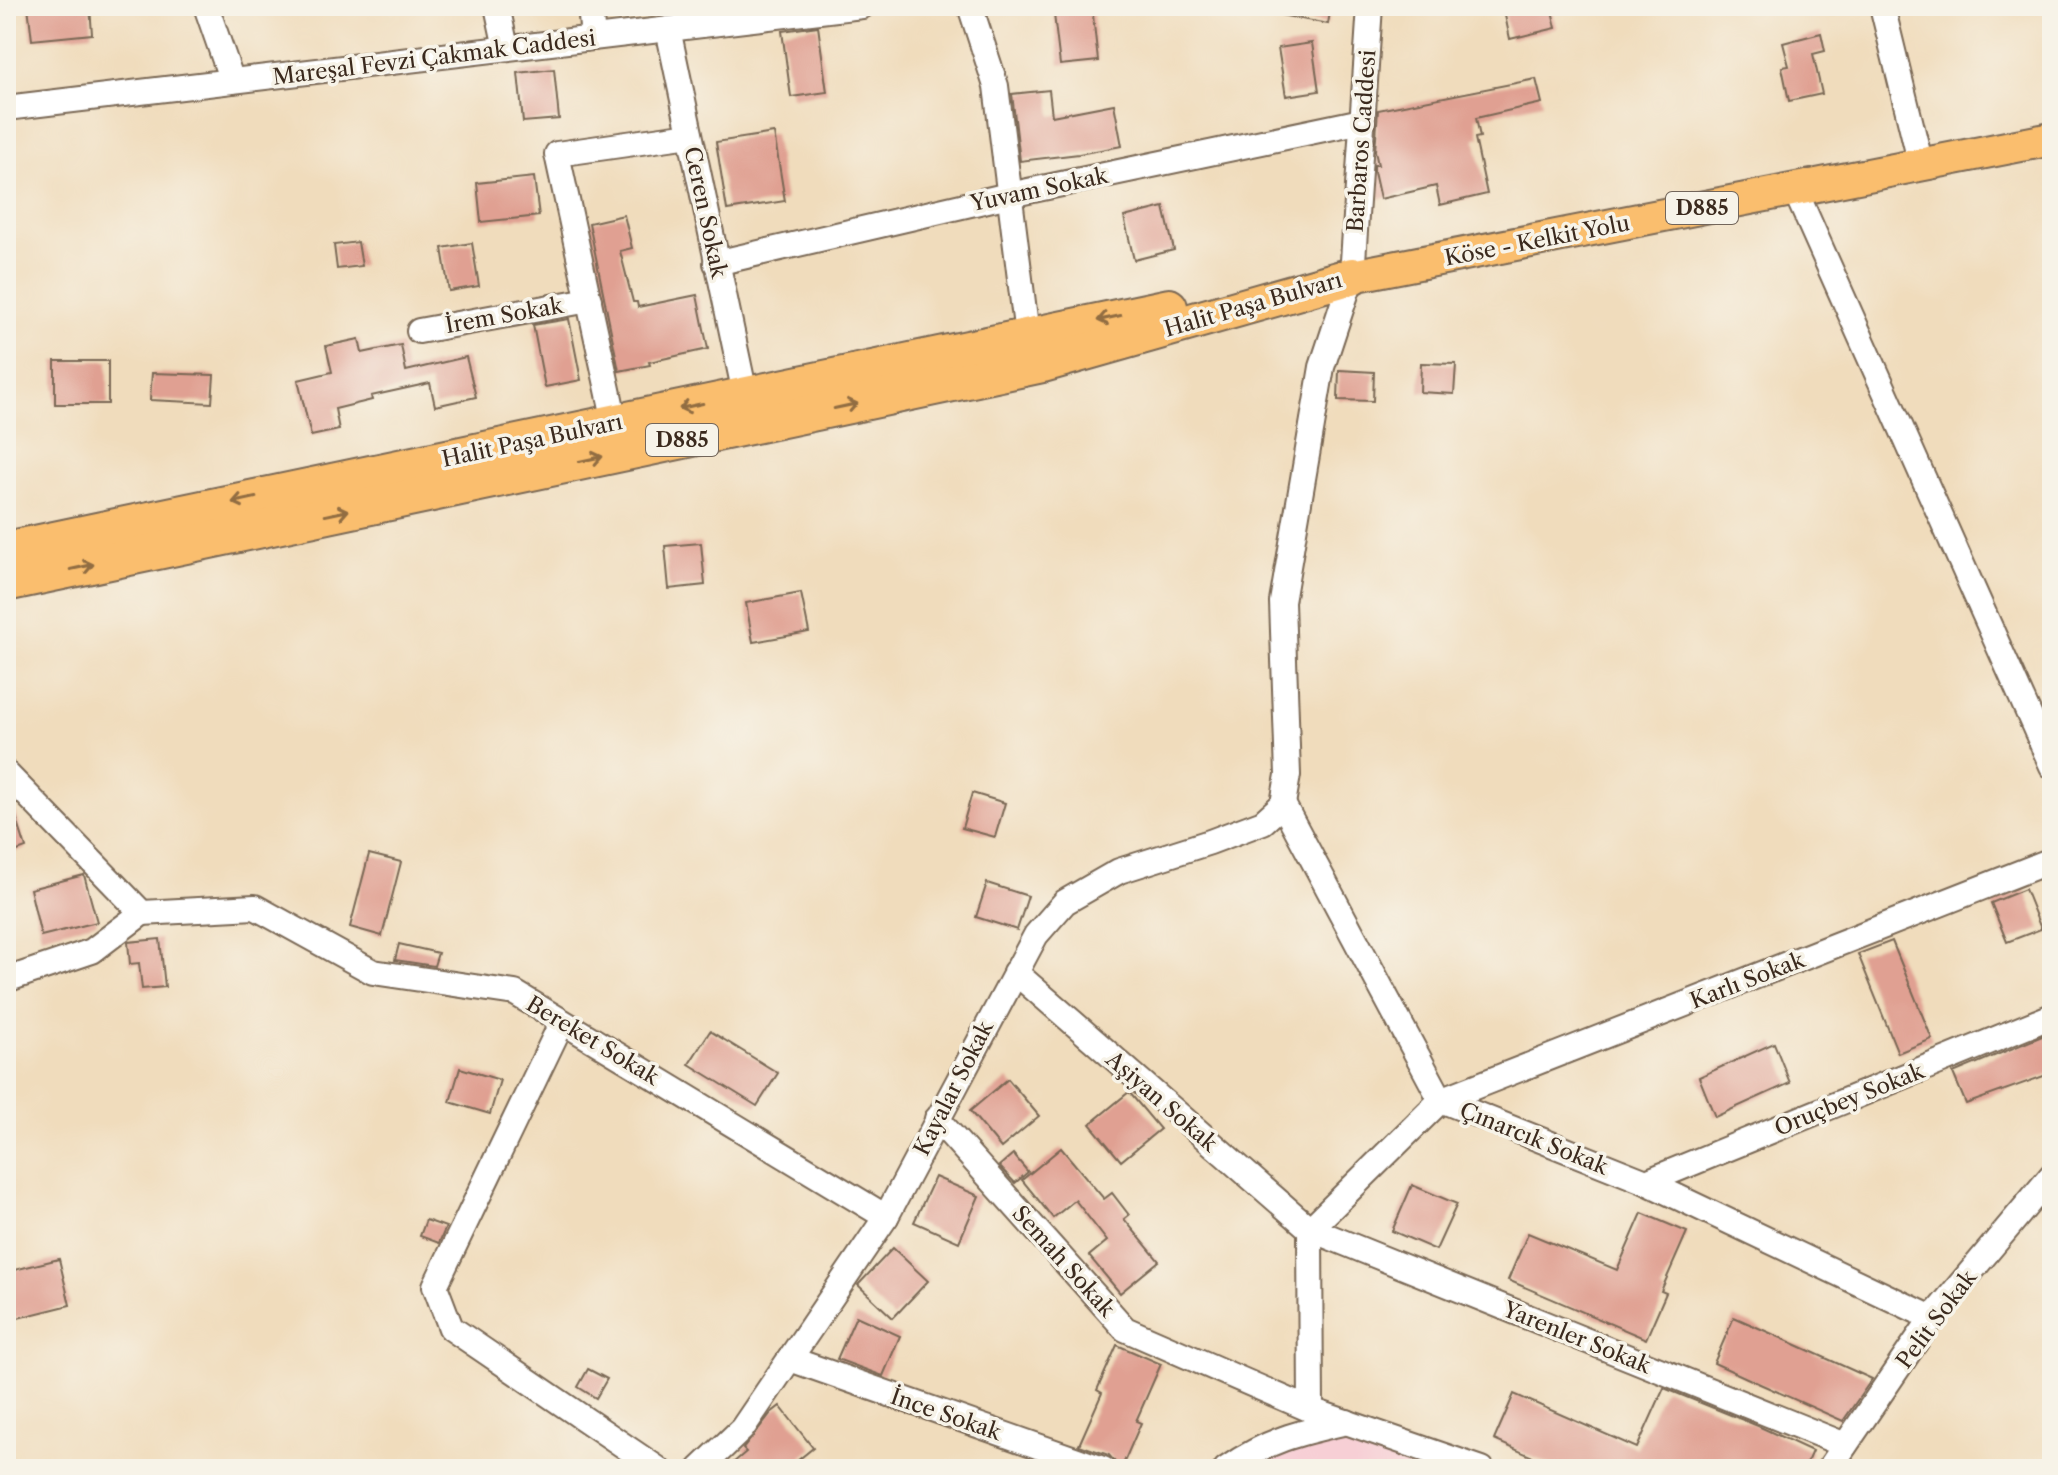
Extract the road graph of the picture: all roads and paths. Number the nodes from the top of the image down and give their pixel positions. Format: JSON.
{"nodes":[{"id":1,"x":206,"y":6,"type":"edge"},
{"id":2,"x":497,"y":6,"type":"edge"},
{"id":3,"x":590,"y":6,"type":"edge"},
{"id":4,"x":862,"y":6,"type":"edge"},
{"id":5,"x":970,"y":6,"type":"edge"},
{"id":6,"x":1370,"y":6,"type":"edge"},
{"id":7,"x":1882,"y":6,"type":"edge"},
{"id":8,"x":668,"y":29,"type":"junction"},
{"id":9,"x":593,"y":38,"type":"junction"},
{"id":10,"x":506,"y":48,"type":"junction"},
{"id":11,"x":232,"y":81,"type":"junction"},
{"id":12,"x":6,"y":108,"type":"edge"},
{"id":13,"x":1362,"y":121,"type":"junction"},
{"id":14,"x":690,"y":135,"type":"junction"},
{"id":15,"x":2052,"y":139,"type":"edge"},
{"id":16,"x":1921,"y":165,"type":"junction"},
{"id":17,"x":1795,"y":190,"type":"junction"},
{"id":18,"x":1009,"y":195,"type":"junction"},
{"id":19,"x":716,"y":263,"type":"junction"},
{"id":20,"x":1352,"y":276,"type":"junction"},
{"id":21,"x":589,"y":300,"type":"junction"},
{"id":22,"x":419,"y":331,"type":"dead end"},
{"id":23,"x":1027,"y":335,"type":"junction"},
{"id":24,"x":745,"y":394,"type":"junction"},
{"id":25,"x":615,"y":422,"type":"junction"},
{"id":26,"x":6,"y":550,"type":"edge"},
{"id":27,"x":6,"y":583,"type":"edge"},
{"id":28,"x":2052,"y":766,"type":"edge"},
{"id":29,"x":6,"y":773,"type":"edge"},
{"id":30,"x":1283,"y":804,"type":"junction"},
{"id":31,"x":2052,"y":860,"type":"edge"},
{"id":32,"x":142,"y":913,"type":"junction"},
{"id":33,"x":1015,"y":972,"type":"junction"},
{"id":34,"x":6,"y":980,"type":"edge"},
{"id":35,"x":2052,"y":1016,"type":"edge"},
{"id":36,"x":562,"y":1022,"type":"junction"},
{"id":37,"x":1441,"y":1100,"type":"junction"},
{"id":38,"x":937,"y":1119,"type":"junction"},
{"id":39,"x":2052,"y":1175,"type":"edge"},
{"id":40,"x":1646,"y":1182,"type":"junction"},
{"id":41,"x":886,"y":1217,"type":"junction"},
{"id":42,"x":1310,"y":1229,"type":"junction"},
{"id":43,"x":1932,"y":1318,"type":"junction"},
{"id":44,"x":790,"y":1359,"type":"junction"},
{"id":45,"x":1311,"y":1410,"type":"junction"},
{"id":46,"x":1349,"y":1421,"type":"junction"},
{"id":47,"x":1845,"y":1445,"type":"junction"},
{"id":48,"x":658,"y":1469,"type":"edge"},
{"id":49,"x":700,"y":1469,"type":"edge"},
{"id":50,"x":1103,"y":1469,"type":"edge"},
{"id":51,"x":1226,"y":1469,"type":"edge"},
{"id":52,"x":1482,"y":1469,"type":"edge"},
{"id":53,"x":1829,"y":1469,"type":"edge"}],
"edges":[{"from":1,"to":11,"type":"street"},
{"from":2,"to":10,"type":"street"},
{"from":3,"to":9,"type":"street"},
{"from":4,"to":8,"type":"street","name":"Mareşal Fevzi Çakmak Caddesi"},
{"from":5,"to":18,"type":"street"},
{"from":6,"to":13,"type":"street","name":"Barbaros Caddesi"},
{"from":7,"to":16,"type":"street"},
{"from":8,"to":9,"type":"street","name":"Mareşal Fevzi Çakmak Caddesi"},
{"from":8,"to":14,"type":"street","name":"Ceren Sokak"},
{"from":9,"to":10,"type":"street","name":"Mareşal Fevzi Çakmak Caddesi"},
{"from":10,"to":11,"type":"street","name":"Mareşal Fevzi Çakmak Caddesi"},
{"from":11,"to":12,"type":"street","name":"Mareşal Fevzi Çakmak Caddesi"},
{"from":13,"to":18,"type":"street","name":"Yuvam Sokak"},
{"from":13,"to":20,"type":"street","name":"Barbaros Caddesi"},
{"from":14,"to":19,"type":"street","name":"Ceren Sokak"},
{"from":14,"to":21,"type":"street"},
{"from":15,"to":16,"type":"main road","name":"Köse - Kelkit Yolu","number":"D885"},
{"from":16,"to":17,"type":"main road","name":"Köse - Kelkit Yolu","number":"D885"},
{"from":17,"to":20,"type":"main road","name":"Köse - Kelkit Yolu","number":"D885"},
{"from":17,"to":28,"type":"street"},
{"from":18,"to":19,"type":"street","name":"Yuvam Sokak"},
{"from":18,"to":23,"type":"street"},
{"from":19,"to":24,"type":"street","name":"Ceren Sokak"},
{"from":20,"to":23,"type":"highway","name":"Halit Paşa Bulvarı","number":"D885","one_way":true},
{"from":27,"to":20,"type":"highway","name":"Halit Paşa Bulvarı","number":"D885","one_way":true},
{"from":20,"to":30,"type":"street","name":"Barbaros Caddesi"},
{"from":21,"to":22,"type":"street","name":"İrem Sokak"},
{"from":21,"to":25,"type":"street"},
{"from":23,"to":24,"type":"highway","name":"Halit Paşa Bulvarı","number":"D885"},
{"from":24,"to":25,"type":"highway","name":"Halit Paşa Bulvarı","number":"D885","one_way":true},
{"from":25,"to":26,"type":"highway","name":"Halit Paşa Bulvarı","number":"D885","one_way":true},
{"from":29,"to":32,"type":"street"},
{"from":30,"to":33,"type":"street","name":"Kayalar Sokak"},
{"from":30,"to":37,"type":"street","name":"Çınarcık Sokak"},
{"from":31,"to":37,"type":"street","name":"Karlı Sokak"},
{"from":32,"to":34,"type":"street"},
{"from":32,"to":36,"type":"street","name":"Bereket Sokak"},
{"from":33,"to":38,"type":"street","name":"Kayalar Sokak"},
{"from":33,"to":42,"type":"street","name":"Aşiyan Sokak"},
{"from":35,"to":40,"type":"street","name":"Oruçbey Sokak"},
{"from":36,"to":41,"type":"street","name":"Bereket Sokak"},
{"from":36,"to":48,"type":"street"},
{"from":37,"to":40,"type":"street","name":"Çınarcık Sokak"},
{"from":37,"to":42,"type":"street"},
{"from":38,"to":41,"type":"street","name":"Kayalar Sokak"},
{"from":38,"to":45,"type":"street","name":"Semah Sokak"},
{"from":39,"to":43,"type":"street","name":"Pelit Sokak"},
{"from":40,"to":43,"type":"street","name":"Çınarcık Sokak"},
{"from":41,"to":44,"type":"street","name":"Kayalar Sokak"},
{"from":42,"to":45,"type":"street"},
{"from":42,"to":47,"type":"street","name":"Yarenler Sokak"},
{"from":43,"to":47,"type":"street","name":"Pelit Sokak"},
{"from":44,"to":49,"type":"street","name":"Kayalar Sokak"},
{"from":44,"to":50,"type":"street","name":"İnce Sokak"},
{"from":45,"to":46,"type":"street","name":"Semah Sokak"},
{"from":46,"to":51,"type":"street"},
{"from":46,"to":52,"type":"street","name":"Semah Sokak"},
{"from":47,"to":53,"type":"street","name":"Pelit Sokak"}]}
